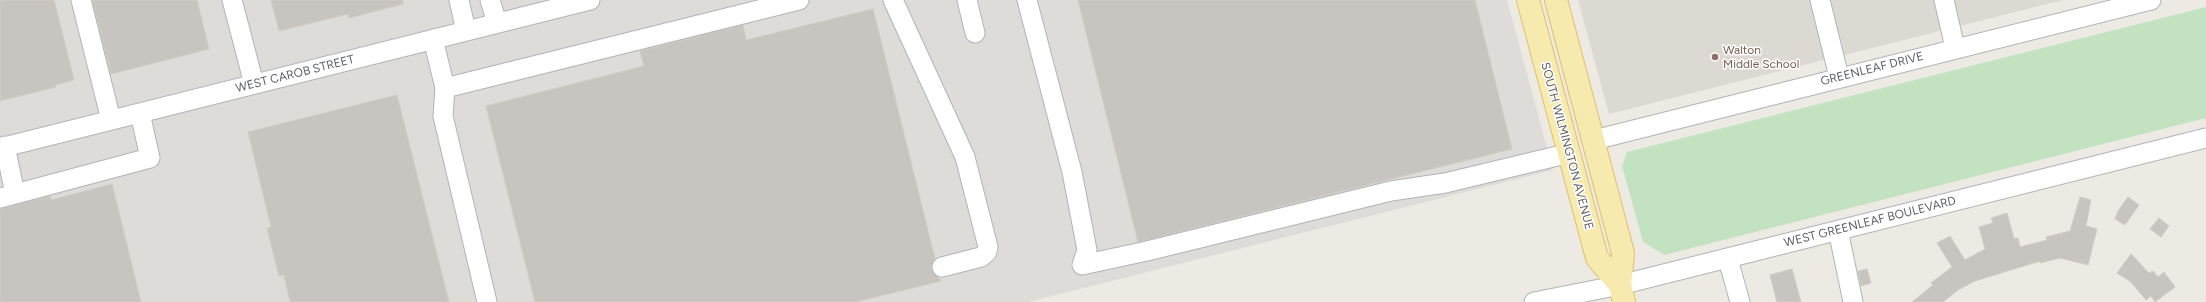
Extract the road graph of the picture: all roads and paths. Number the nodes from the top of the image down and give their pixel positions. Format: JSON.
{"nodes":[{"id":1,"x":81,"y":0,"type":"edge"},
{"id":2,"x":232,"y":0,"type":"edge"},
{"id":3,"x":459,"y":0,"type":"edge"},
{"id":4,"x":490,"y":0,"type":"edge"},
{"id":5,"x":590,"y":0,"type":"edge"},
{"id":6,"x":799,"y":0,"type":"edge"},
{"id":7,"x":893,"y":0,"type":"edge"},
{"id":8,"x":967,"y":0,"type":"edge"},
{"id":9,"x":1027,"y":0,"type":"edge"},
{"id":10,"x":1528,"y":0,"type":"edge"},
{"id":11,"x":1556,"y":0,"type":"edge"},
{"id":12,"x":1820,"y":0,"type":"edge"},
{"id":13,"x":1944,"y":0,"type":"edge"},
{"id":14,"x":2151,"y":0,"type":"edge"},
{"id":15,"x":497,"y":23,"type":"junction"},
{"id":16,"x":466,"y":31,"type":"junction"},
{"id":17,"x":975,"y":33,"type":"dead end"},
{"id":18,"x":433,"y":39,"type":"junction"},
{"id":19,"x":1955,"y":48,"type":"junction"},
{"id":20,"x":1839,"y":77,"type":"junction"},
{"id":21,"x":254,"y":84,"type":"junction"},
{"id":22,"x":445,"y":88,"type":"junction"},
{"id":23,"x":140,"y":113,"type":"junction"},
{"id":24,"x":111,"y":120,"type":"junction"},
{"id":25,"x":2206,"y":138,"type":"edge"},
{"id":26,"x":1594,"y":140,"type":"junction"},
{"id":27,"x":2,"y":147,"type":"edge"},
{"id":28,"x":1570,"y":153,"type":"junction"},
{"id":29,"x":8,"y":196,"type":"edge"},
{"id":30,"x":1838,"y":230,"type":"junction"},
{"id":31,"x":1728,"y":258,"type":"junction"},
{"id":32,"x":942,"y":267,"type":"dead end"},
{"id":33,"x":1622,"y":294,"type":"edge"},
{"id":34,"x":1562,"y":299,"type":"edge"},
{"id":35,"x":487,"y":302,"type":"edge"},
{"id":36,"x":1534,"y":302,"type":"edge"},
{"id":37,"x":1740,"y":302,"type":"edge"},
{"id":38,"x":1853,"y":302,"type":"edge"}],
"edges":[{"from":1,"to":24,"type":"street"},
{"from":2,"to":21,"type":"street"},
{"from":3,"to":16,"type":"street"},
{"from":4,"to":15,"type":"street"},
{"from":5,"to":15,"type":"street","name":"WEST CAROB STREET"},
{"from":6,"to":22,"type":"street"},
{"from":7,"to":32,"type":"street"},
{"from":8,"to":17,"type":"street"},
{"from":9,"to":28,"type":"street"},
{"from":10,"to":28,"type":"main road","name":"SOUTH WILMINGTON AVENUE"},
{"from":11,"to":26,"type":"main road"},
{"from":12,"to":20,"type":"street"},
{"from":13,"to":19,"type":"street"},
{"from":14,"to":19,"type":"street","name":"GREENLEAF DRIVE"},
{"from":15,"to":16,"type":"street","name":"WEST CAROB STREET"},
{"from":16,"to":18,"type":"street","name":"WEST CAROB STREET"},
{"from":18,"to":21,"type":"street","name":"WEST CAROB STREET"},
{"from":18,"to":22,"type":"street"},
{"from":19,"to":20,"type":"street","name":"GREENLEAF DRIVE"},
{"from":20,"to":26,"type":"street","name":"GREENLEAF DRIVE"},
{"from":21,"to":23,"type":"street","name":"WEST CAROB STREET"},
{"from":22,"to":35,"type":"street"},
{"from":23,"to":24,"type":"street","name":"WEST CAROB STREET"},
{"from":23,"to":29,"type":"street"},
{"from":24,"to":27,"type":"street","name":"WEST CAROB STREET"},
{"from":25,"to":30,"type":"street","name":"WEST GREENLEAF BOULEVARD"},
{"from":26,"to":33,"type":"main road"},
{"from":27,"to":29,"type":"street"},
{"from":28,"to":33,"type":"main road","name":"SOUTH WILMINGTON AVENUE"},
{"from":30,"to":31,"type":"street","name":"WEST GREENLEAF BOULEVARD"},
{"from":30,"to":38,"type":"street"},
{"from":31,"to":33,"type":"street","name":"WEST GREENLEAF BOULEVARD"},
{"from":31,"to":37,"type":"street"},
{"from":33,"to":34,"type":"street","name":"WEST GREENLEAF BOULEVARD"},
{"from":34,"to":36,"type":"street","name":"WEST GREENLEAF BOULEVARD"}]}
